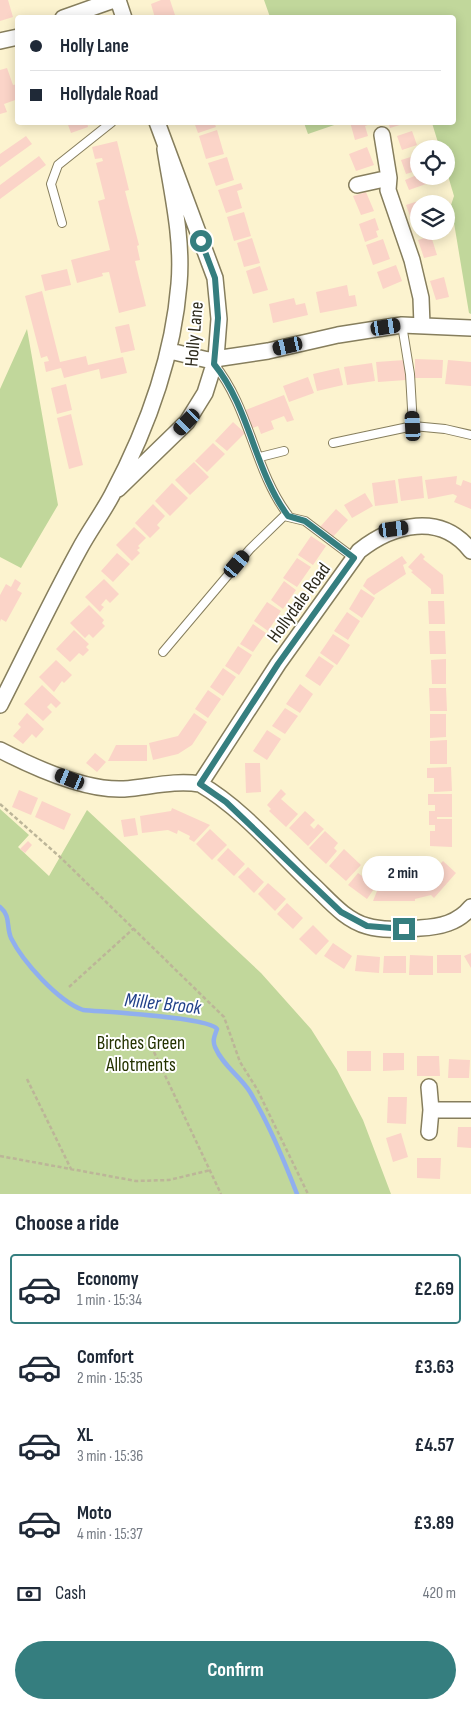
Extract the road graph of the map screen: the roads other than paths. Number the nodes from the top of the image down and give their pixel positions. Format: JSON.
{"nodes":[{"id":1,"x":114,"y":0,"type":"edge"},
{"id":2,"x":118,"y":0,"type":"edge"},
{"id":3,"x":72,"y":15,"type":"edge"},
{"id":4,"x":123,"y":15,"type":"edge"},
{"id":5,"x":15,"y":38,"type":"edge"},
{"id":6,"x":0,"y":41,"type":"edge"},
{"id":7,"x":108,"y":125,"type":"edge"},
{"id":8,"x":158,"y":125,"type":"edge"},
{"id":9,"x":382,"y":136,"type":"dead end"},
{"id":10,"x":165,"y":149,"type":"junction"},
{"id":11,"x":389,"y":178,"type":"junction"},
{"id":12,"x":357,"y":185,"type":"dead end"},
{"id":13,"x":62,"y":223,"type":"dead end"},
{"id":14,"x":402,"y":325,"type":"junction"},
{"id":15,"x":422,"y":325,"type":"junction"},
{"id":16,"x":471,"y":328,"type":"edge"},
{"id":17,"x":170,"y":350,"type":"junction"},
{"id":18,"x":215,"y":361,"type":"junction"},
{"id":19,"x":413,"y":426,"type":"junction"},
{"id":20,"x":471,"y":435,"type":"edge"},
{"id":21,"x":333,"y":443,"type":"dead end"},
{"id":22,"x":284,"y":451,"type":"dead end"},
{"id":23,"x":260,"y":457,"type":"junction"},
{"id":24,"x":112,"y":495,"type":"junction"},
{"id":25,"x":288,"y":516,"type":"junction"},
{"id":26,"x":471,"y":551,"type":"edge"},
{"id":27,"x":354,"y":558,"type":"junction"},
{"id":28,"x":163,"y":652,"type":"dead end"},
{"id":29,"x":0,"y":705,"type":"edge"},
{"id":30,"x":0,"y":750,"type":"edge"},
{"id":31,"x":200,"y":784,"type":"junction"},
{"id":32,"x":471,"y":907,"type":"edge"},
{"id":33,"x":429,"y":1087,"type":"dead end"},
{"id":34,"x":431,"y":1110,"type":"junction"},
{"id":35,"x":471,"y":1110,"type":"edge"},
{"id":36,"x":429,"y":1132,"type":"dead end"}],
"edges":[{"from":1,"to":3,"type":"street"},
{"from":2,"to":4,"type":"street"},
{"from":5,"to":6,"type":"street"},
{"from":7,"to":13,"type":"lane"},
{"from":8,"to":10,"type":"street","name":"Holly Lane"},
{"from":9,"to":11,"type":"street"},
{"from":10,"to":17,"type":"street","name":"Holly Lane"},
{"from":10,"to":18,"type":"street","name":"Holly Lane"},
{"from":11,"to":12,"type":"street"},
{"from":11,"to":15,"type":"street"},
{"from":14,"to":15,"type":"street"},
{"from":14,"to":18,"type":"street"},
{"from":14,"to":19,"type":"lane"},
{"from":15,"to":16,"type":"street"},
{"from":17,"to":18,"type":"street"},
{"from":17,"to":24,"type":"street","name":"Holly Lane"},
{"from":18,"to":23,"type":"lane"},
{"from":18,"to":24,"type":"street","name":"Holly Lane"},
{"from":19,"to":20,"type":"lane"},
{"from":19,"to":21,"type":"lane"},
{"from":22,"to":23,"type":"lane"},
{"from":23,"to":25,"type":"lane"},
{"from":24,"to":29,"type":"street","name":"Holly Lane"},
{"from":25,"to":27,"type":"lane"},
{"from":25,"to":28,"type":"lane"},
{"from":26,"to":27,"type":"street","name":"Hollydale Road"},
{"from":27,"to":31,"type":"street","name":"Hollydale Road"},
{"from":30,"to":31,"type":"street"},
{"from":31,"to":32,"type":"street"},
{"from":33,"to":34,"type":"street"},
{"from":34,"to":35,"type":"street"},
{"from":34,"to":36,"type":"street"}]}
